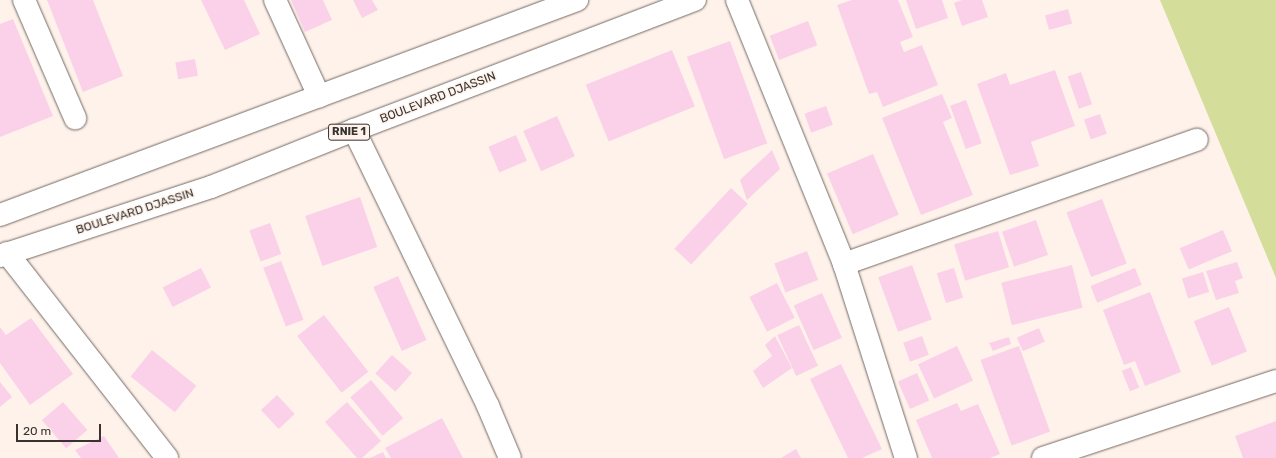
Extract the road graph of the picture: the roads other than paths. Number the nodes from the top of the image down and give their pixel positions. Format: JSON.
{"nodes":[{"id":1,"x":24,"y":0,"type":"edge"},
{"id":2,"x":274,"y":0,"type":"edge"},
{"id":3,"x":577,"y":0,"type":"edge"},
{"id":4,"x":694,"y":0,"type":"edge"},
{"id":5,"x":737,"y":0,"type":"edge"},
{"id":6,"x":319,"y":96,"type":"junction"},
{"id":7,"x":75,"y":118,"type":"dead end"},
{"id":8,"x":354,"y":130,"type":"junction"},
{"id":9,"x":1197,"y":140,"type":"dead end"},
{"id":10,"x":0,"y":215,"type":"edge"},
{"id":11,"x":3,"y":254,"type":"edge"},
{"id":12,"x":844,"y":264,"type":"junction"},
{"id":13,"x":1276,"y":381,"type":"edge"},
{"id":14,"x":167,"y":458,"type":"edge"},
{"id":15,"x":510,"y":458,"type":"edge"},
{"id":16,"x":906,"y":458,"type":"edge"},
{"id":17,"x":1042,"y":458,"type":"edge"}],
"edges":[{"from":1,"to":7,"type":"main road"},
{"from":2,"to":6,"type":"main road"},
{"from":3,"to":6,"type":"main road"},
{"from":4,"to":8,"type":"main road","name":"BOULEVARD DJASSIN","number":"RNIE 1"},
{"from":5,"to":12,"type":"main road"},
{"from":6,"to":10,"type":"main road"},
{"from":8,"to":11,"type":"main road","name":"BOULEVARD DJASSIN","number":"RNIE 1"},
{"from":8,"to":15,"type":"main road"},
{"from":9,"to":12,"type":"main road"},
{"from":11,"to":14,"type":"main road"},
{"from":12,"to":16,"type":"main road"},
{"from":13,"to":17,"type":"main road"}]}
